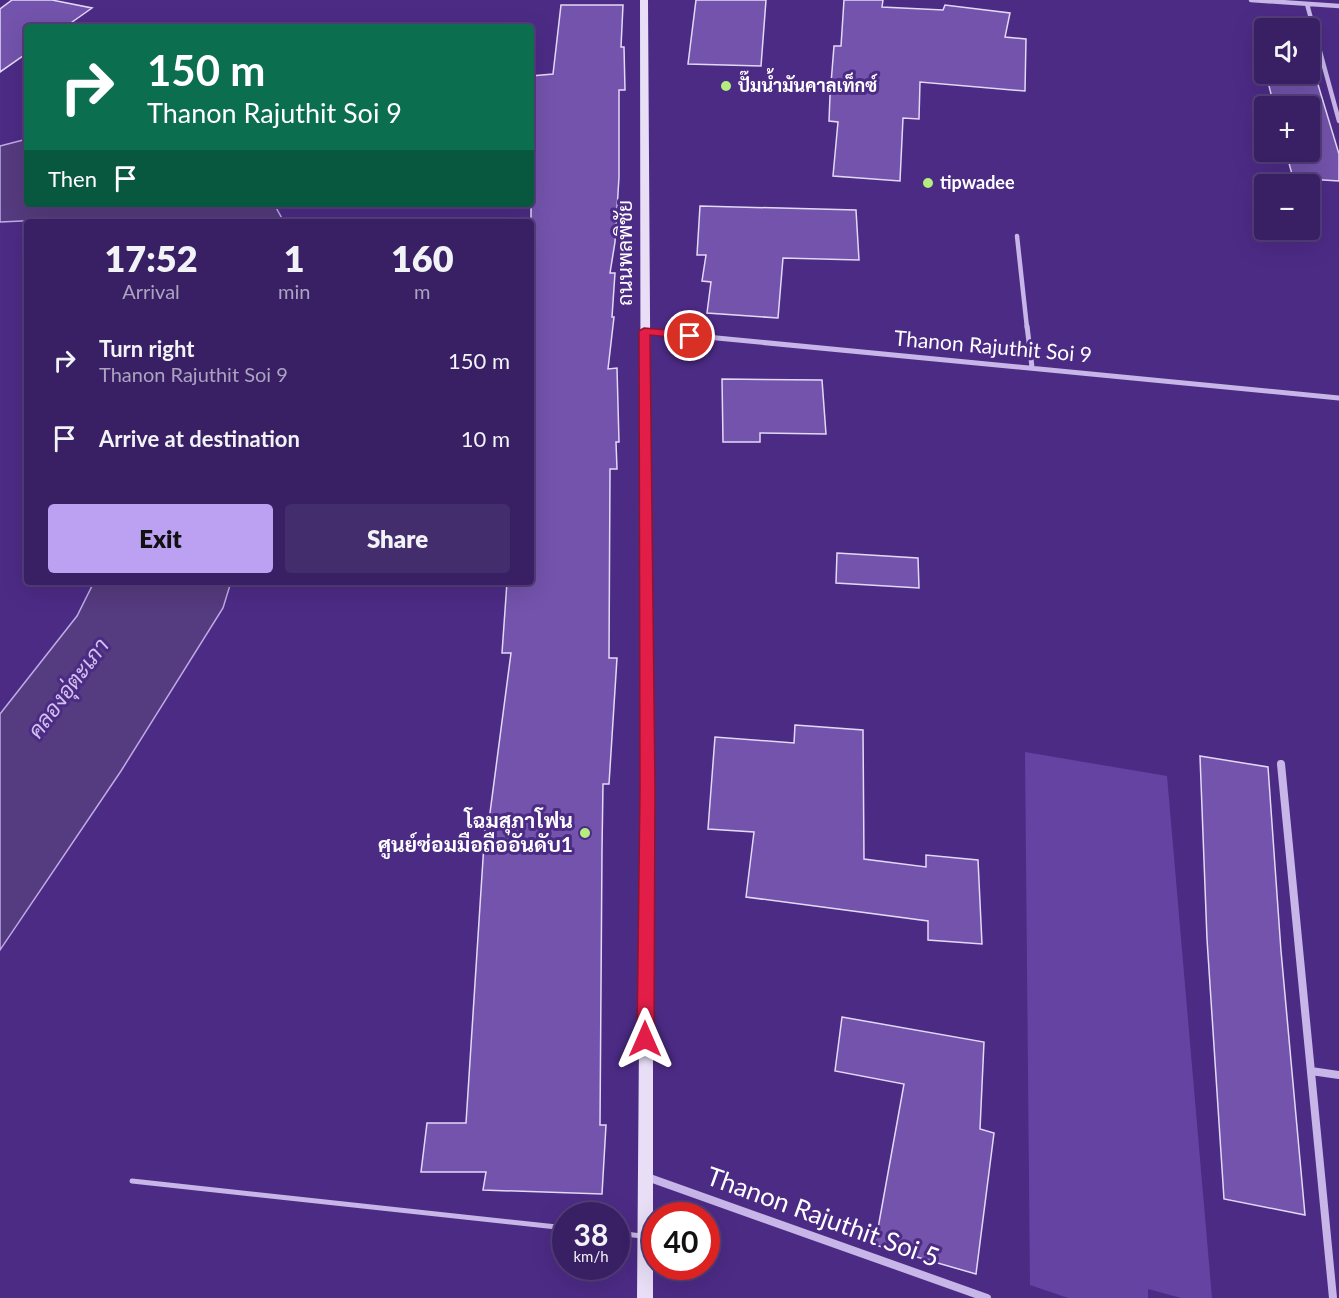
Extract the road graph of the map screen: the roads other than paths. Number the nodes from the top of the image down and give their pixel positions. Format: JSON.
{"nodes":[{"id":1,"x":644,"y":0,"type":"edge"},
{"id":2,"x":1251,"y":0,"type":"edge"},
{"id":3,"x":1307,"y":4,"type":"junction"},
{"id":4,"x":1339,"y":6,"type":"edge"},
{"id":5,"x":1339,"y":121,"type":"edge"},
{"id":6,"x":1017,"y":236,"type":"dead end"},
{"id":7,"x":644,"y":331,"type":"junction"},
{"id":8,"x":1032,"y":367,"type":"junction"},
{"id":9,"x":1339,"y":398,"type":"edge"},
{"id":10,"x":1281,"y":764,"type":"dead end"},
{"id":11,"x":1311,"y":1071,"type":"junction"},
{"id":12,"x":1339,"y":1075,"type":"edge"},
{"id":13,"x":644,"y":1176,"type":"junction"},
{"id":14,"x":132,"y":1181,"type":"dead end"},
{"id":15,"x":644,"y":1202,"type":"edge"},
{"id":16,"x":552,"y":1226,"type":"edge"},
{"id":17,"x":645,"y":1280,"type":"edge"},
{"id":18,"x":645,"y":1298,"type":"edge"},
{"id":19,"x":987,"y":1298,"type":"edge"},
{"id":20,"x":1333,"y":1298,"type":"edge"}],
"edges":[{"from":1,"to":7,"type":"street","name":"ถนนพลพิชัย"},
{"from":2,"to":3,"type":"street"},
{"from":3,"to":4,"type":"street"},
{"from":3,"to":5,"type":"street"},
{"from":6,"to":8,"type":"street"},
{"from":7,"to":8,"type":"street","name":"Thanon Rajuthit Soi 9"},
{"from":7,"to":13,"type":"street","name":"ถนนพลพิชัย"},
{"from":8,"to":9,"type":"street","name":"Thanon Rajuthit Soi 9"},
{"from":10,"to":11,"type":"street"},
{"from":11,"to":12,"type":"street"},
{"from":11,"to":20,"type":"street"},
{"from":13,"to":15,"type":"street","name":"ถนนพลพิชัย"},
{"from":13,"to":19,"type":"street","name":"Thanon Rajuthit Soi 5"},
{"from":14,"to":16,"type":"lane"},
{"from":17,"to":18,"type":"street","name":"ถนนพลพิชัย"}]}
